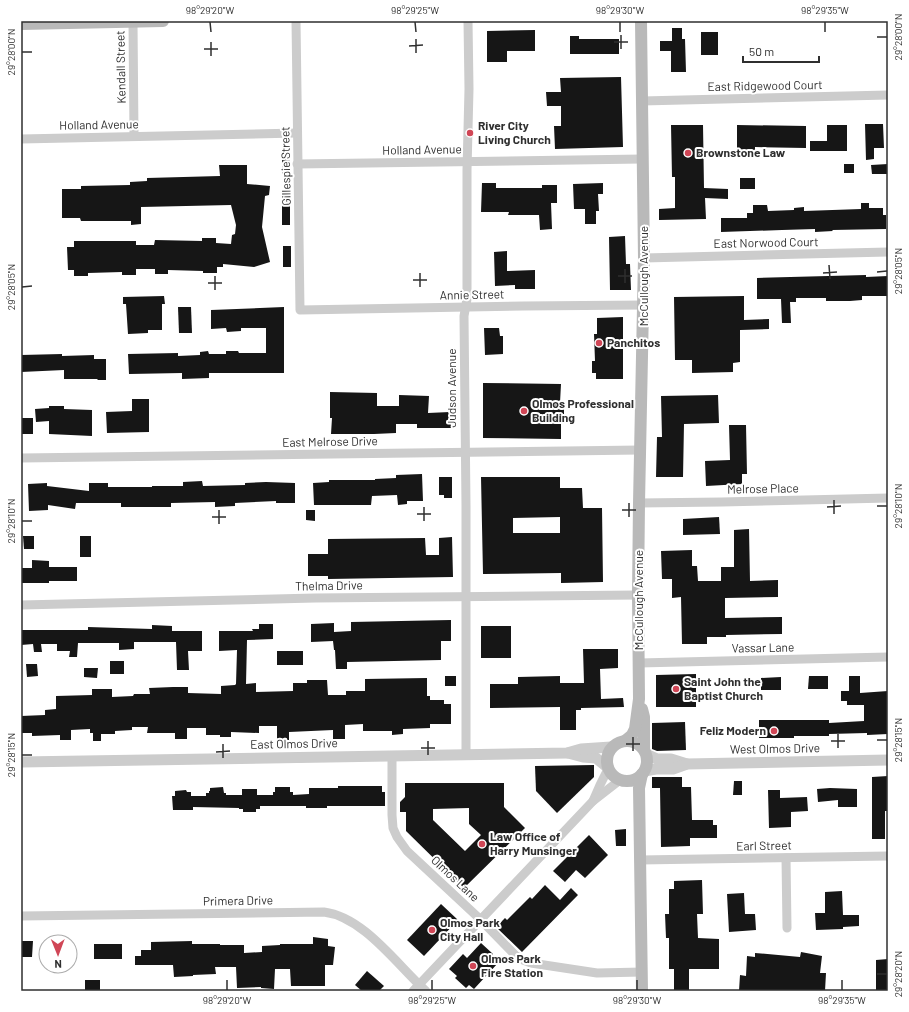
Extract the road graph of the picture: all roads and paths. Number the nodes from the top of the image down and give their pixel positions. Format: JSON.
{"nodes":[{"id":1,"x":163,"y":21,"type":"edge"},
{"id":2,"x":296,"y":21,"type":"edge"},
{"id":3,"x":468,"y":21,"type":"edge"},
{"id":4,"x":641,"y":21,"type":"edge"},
{"id":5,"x":133,"y":22,"type":"edge"},
{"id":6,"x":21,"y":24,"type":"edge"},
{"id":7,"x":888,"y":95,"type":"edge"},
{"id":8,"x":642,"y":101,"type":"junction"},
{"id":9,"x":297,"y":133,"type":"junction"},
{"id":10,"x":134,"y":136,"type":"junction"},
{"id":11,"x":21,"y":139,"type":"edge"},
{"id":12,"x":642,"y":159,"type":"junction"},
{"id":13,"x":467,"y":161,"type":"junction"},
{"id":14,"x":298,"y":164,"type":"junction"},
{"id":15,"x":888,"y":252,"type":"edge"},
{"id":16,"x":644,"y":258,"type":"junction"},
{"id":17,"x":644,"y":305,"type":"junction"},
{"id":18,"x":466,"y":307,"type":"junction"},
{"id":19,"x":300,"y":310,"type":"joint"},
{"id":20,"x":640,"y":450,"type":"junction"},
{"id":21,"x":464,"y":453,"type":"junction"},
{"id":22,"x":21,"y":458,"type":"edge"},
{"id":23,"x":888,"y":498,"type":"edge"},
{"id":24,"x":639,"y":503,"type":"junction"},
{"id":25,"x":638,"y":595,"type":"junction"},
{"id":26,"x":466,"y":596,"type":"junction"},
{"id":27,"x":21,"y":605,"type":"edge"},
{"id":28,"x":888,"y":657,"type":"edge"},
{"id":29,"x":639,"y":663,"type":"junction"},
{"id":30,"x":639,"y":699,"type":"junction"},
{"id":31,"x":626,"y":740,"type":"junction"},
{"id":32,"x":611,"y":747,"type":"junction"},
{"id":33,"x":645,"y":752,"type":"junction"},
{"id":34,"x":567,"y":753,"type":"junction"},
{"id":35,"x":466,"y":755,"type":"junction"},
{"id":36,"x":392,"y":756,"type":"junction"},
{"id":37,"x":888,"y":760,"type":"edge"},
{"id":38,"x":21,"y":762,"type":"edge"},
{"id":39,"x":687,"y":764,"type":"junction"},
{"id":40,"x":608,"y":768,"type":"junction"},
{"id":41,"x":643,"y":773,"type":"junction"},
{"id":42,"x":621,"y":780,"type":"junction"},
{"id":43,"x":593,"y":801,"type":"junction"},
{"id":44,"x":640,"y":830,"type":"junction"},
{"id":45,"x":888,"y":856,"type":"edge"},
{"id":46,"x":786,"y":858,"type":"junction"},
{"id":47,"x":640,"y":860,"type":"junction"},
{"id":48,"x":21,"y":916,"type":"edge"},
{"id":49,"x":480,"y":920,"type":"junction"},
{"id":50,"x":787,"y":928,"type":"dead end"},
{"id":51,"x":642,"y":972,"type":"junction"},
{"id":52,"x":419,"y":989,"type":"edge"},
{"id":53,"x":642,"y":991,"type":"edge"}],
"edges":[{"from":1,"to":5,"type":"main road"},
{"from":2,"to":9,"type":"street","name":"Gillespie Street"},
{"from":3,"to":13,"type":"street","name":"Judson Avenue"},
{"from":4,"to":8,"type":"main road","name":"McCullough Avenue"},
{"from":5,"to":6,"type":"main road"},
{"from":5,"to":10,"type":"street","name":"Kendall Street"},
{"from":7,"to":8,"type":"street","name":"East Ridgewood Court"},
{"from":8,"to":12,"type":"main road","name":"McCullough Avenue"},
{"from":9,"to":10,"type":"street","name":"Holland Avenue"},
{"from":9,"to":14,"type":"street","name":"Gillespie Street"},
{"from":10,"to":11,"type":"street","name":"Holland Avenue"},
{"from":12,"to":13,"type":"street","name":"Holland Avenue"},
{"from":12,"to":16,"type":"main road","name":"McCullough Avenue"},
{"from":13,"to":14,"type":"street","name":"Holland Avenue"},
{"from":13,"to":18,"type":"street","name":"Judson Avenue"},
{"from":14,"to":19,"type":"street","name":"Gillespie Street"},
{"from":15,"to":16,"type":"street","name":"East Norwood Court"},
{"from":16,"to":17,"type":"main road","name":"McCullough Avenue"},
{"from":17,"to":18,"type":"street","name":"Annie Street"},
{"from":17,"to":20,"type":"main road","name":"McCullough Avenue"},
{"from":18,"to":19,"type":"street","name":"Annie Street"},
{"from":18,"to":21,"type":"street","name":"Judson Avenue"},
{"from":20,"to":21,"type":"street","name":"East Melrose Drive"},
{"from":20,"to":24,"type":"main road","name":"McCullough Avenue"},
{"from":21,"to":22,"type":"street","name":"East Melrose Drive"},
{"from":21,"to":26,"type":"street","name":"Judson Avenue"},
{"from":23,"to":24,"type":"street","name":"Melrose Place"},
{"from":24,"to":25,"type":"main road","name":"McCullough Avenue"},
{"from":25,"to":26,"type":"street","name":"Thelma Drive"},
{"from":25,"to":29,"type":"main road","name":"McCullough Avenue"},
{"from":26,"to":27,"type":"street","name":"Thelma Drive"},
{"from":26,"to":35,"type":"street","name":"Judson Avenue"},
{"from":28,"to":29,"type":"street","name":"Vassar Lane"},
{"from":29,"to":30,"type":"main road","name":"McCullough Avenue"},
{"from":30,"to":31,"type":"main road","name":"McCullough Avenue"},
{"from":30,"to":33,"type":"main road","name":"McCullough Avenue"},
{"from":31,"to":32,"type":"main road"},
{"from":31,"to":33,"type":"main road"},
{"from":32,"to":34,"type":"street","name":"East Olmos Drive"},
{"from":32,"to":40,"type":"main road"},
{"from":33,"to":39,"type":"street","name":"West Olmos Drive"},
{"from":33,"to":41,"type":"main road"},
{"from":34,"to":35,"type":"street","name":"East Olmos Drive"},
{"from":34,"to":40,"type":"street","name":"East Olmos Drive"},
{"from":35,"to":36,"type":"street","name":"East Olmos Drive"},
{"from":36,"to":38,"type":"street","name":"East Olmos Drive"},
{"from":36,"to":49,"type":"street","name":"Olmos Lane"},
{"from":37,"to":39,"type":"street","name":"West Olmos Drive"},
{"from":39,"to":41,"type":"street","name":"West Olmos Drive"},
{"from":40,"to":42,"type":"main road"},
{"from":40,"to":43,"type":"street"},
{"from":41,"to":42,"type":"main road"},
{"from":41,"to":44,"type":"main road"},
{"from":42,"to":43,"type":"street"},
{"from":42,"to":44,"type":"main road"},
{"from":43,"to":49,"type":"street"},
{"from":44,"to":47,"type":"main road"},
{"from":45,"to":46,"type":"street","name":"Earl Street"},
{"from":46,"to":47,"type":"street","name":"Earl Street"},
{"from":46,"to":50,"type":"street"},
{"from":47,"to":51,"type":"main road"},
{"from":48,"to":52,"type":"street","name":"Primera Drive"},
{"from":49,"to":51,"type":"street","name":"Olmos Lane"},
{"from":49,"to":52,"type":"street"},
{"from":51,"to":53,"type":"main road"}]}
